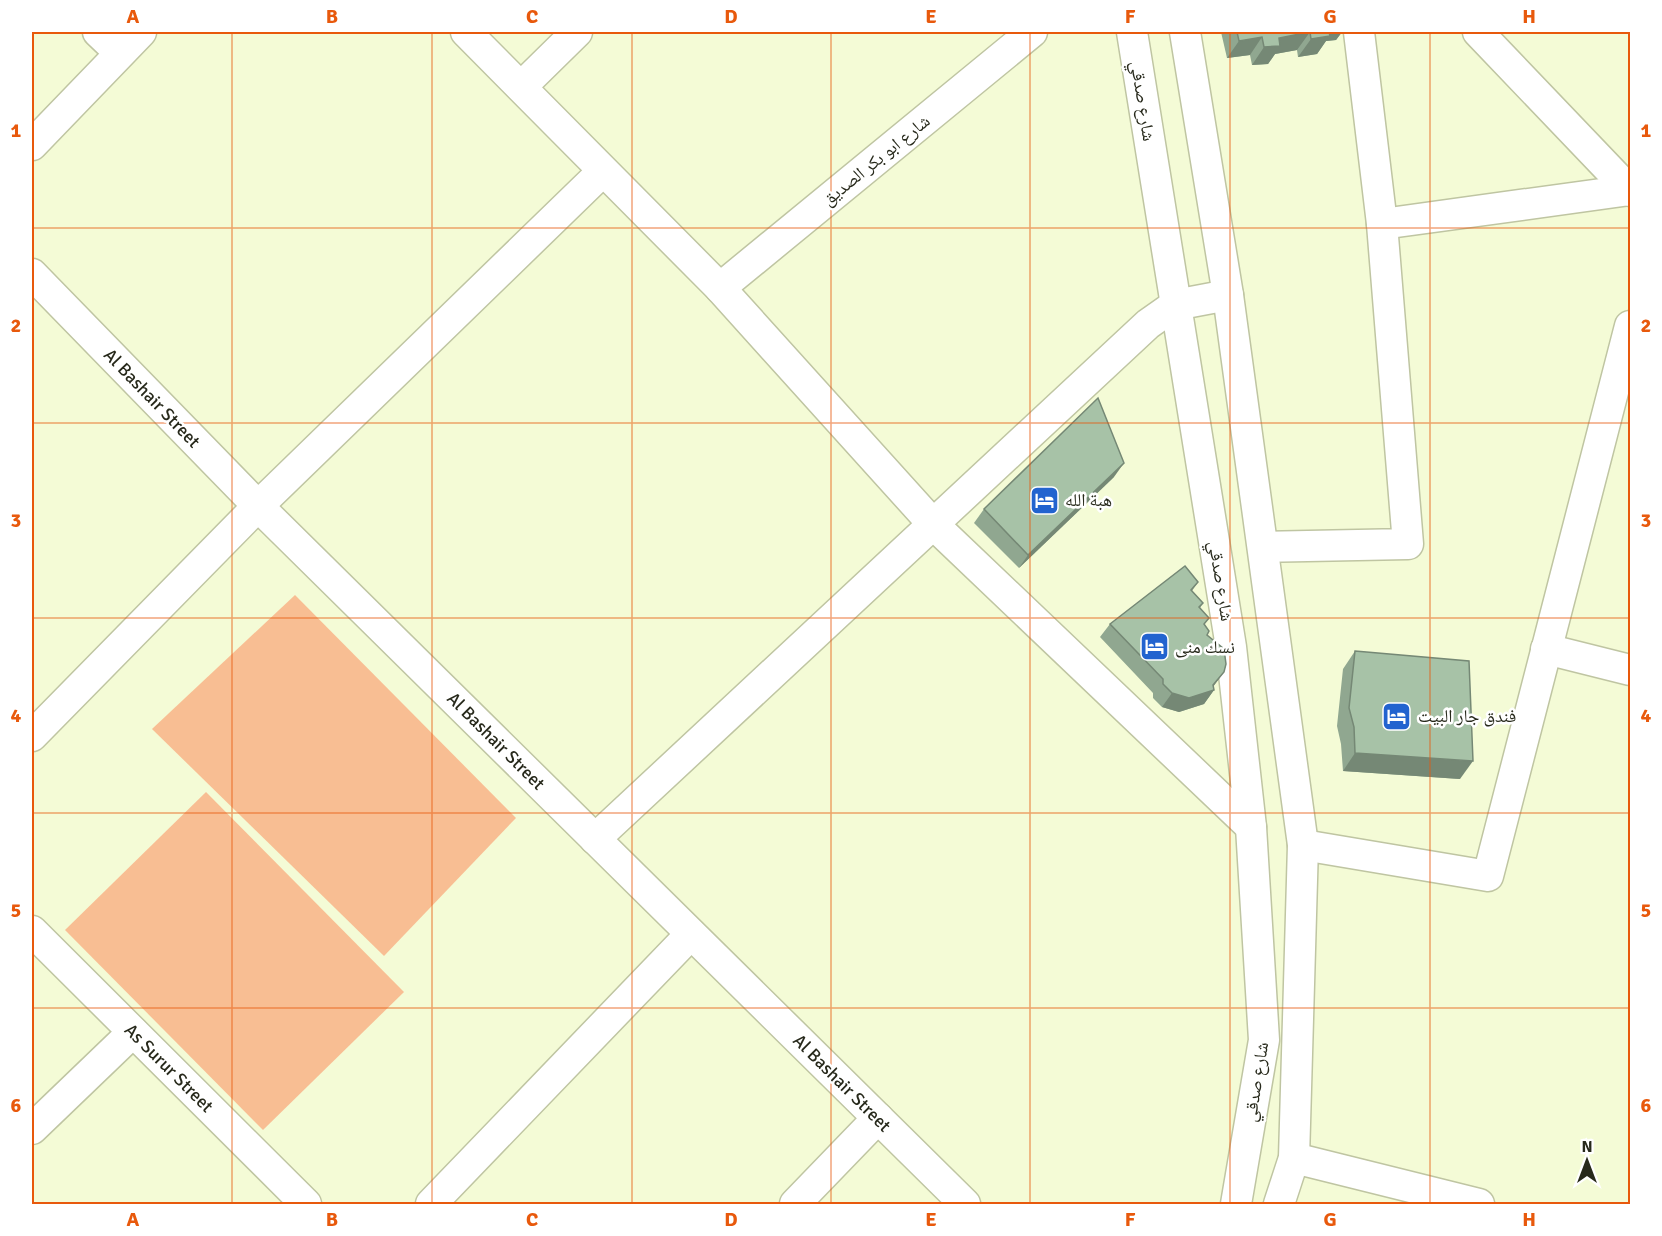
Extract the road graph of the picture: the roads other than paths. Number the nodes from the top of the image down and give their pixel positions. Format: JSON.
{"nodes":[{"id":1,"x":98,"y":32,"type":"edge"},
{"id":2,"x":141,"y":32,"type":"edge"},
{"id":3,"x":466,"y":32,"type":"edge"},
{"id":4,"x":577,"y":32,"type":"edge"},
{"id":5,"x":1032,"y":32,"type":"edge"},
{"id":6,"x":1132,"y":32,"type":"edge"},
{"id":7,"x":1185,"y":32,"type":"edge"},
{"id":8,"x":1359,"y":32,"type":"edge"},
{"id":9,"x":1478,"y":32,"type":"edge"},
{"id":10,"x":120,"y":53,"type":"junction"},
{"id":11,"x":520,"y":87,"type":"junction"},
{"id":12,"x":32,"y":145,"type":"edge"},
{"id":13,"x":603,"y":171,"type":"junction"},
{"id":14,"x":1630,"y":191,"type":"edge"},
{"id":15,"x":1382,"y":224,"type":"junction"},
{"id":16,"x":32,"y":274,"type":"edge"},
{"id":17,"x":720,"y":288,"type":"junction"},
{"id":18,"x":1228,"y":295,"type":"junction"},
{"id":19,"x":1175,"y":305,"type":"junction"},
{"id":20,"x":1630,"y":326,"type":"edge"},
{"id":21,"x":258,"y":506,"type":"junction"},
{"id":22,"x":933,"y":524,"type":"junction"},
{"id":23,"x":1263,"y":547,"type":"junction"},
{"id":24,"x":1546,"y":650,"type":"junction"},
{"id":25,"x":1630,"y":670,"type":"edge"},
{"id":26,"x":32,"y":736,"type":"edge"},
{"id":27,"x":1251,"y":827,"type":"junction"},
{"id":28,"x":596,"y":839,"type":"junction"},
{"id":29,"x":1303,"y":845,"type":"junction"},
{"id":30,"x":32,"y":931,"type":"edge"},
{"id":31,"x":691,"y":934,"type":"junction"},
{"id":32,"x":133,"y":1032,"type":"junction"},
{"id":33,"x":878,"y":1118,"type":"junction"},
{"id":34,"x":32,"y":1129,"type":"edge"},
{"id":35,"x":1294,"y":1158,"type":"junction"},
{"id":36,"x":306,"y":1204,"type":"edge"},
{"id":37,"x":431,"y":1204,"type":"edge"},
{"id":38,"x":795,"y":1204,"type":"edge"},
{"id":39,"x":965,"y":1204,"type":"edge"},
{"id":40,"x":1236,"y":1204,"type":"edge"},
{"id":41,"x":1279,"y":1204,"type":"edge"},
{"id":42,"x":1479,"y":1204,"type":"edge"}],
"edges":[{"from":1,"to":10,"type":"street"},
{"from":2,"to":10,"type":"street"},
{"from":3,"to":11,"type":"street"},
{"from":4,"to":11,"type":"street"},
{"from":5,"to":17,"type":"street","name":"شارع ابو بكر الصديق"},
{"from":6,"to":19,"type":"street","name":"شارع صدقي"},
{"from":7,"to":18,"type":"street","name":"شارع صدقي"},
{"from":8,"to":15,"type":"street"},
{"from":9,"to":14,"type":"street"},
{"from":10,"to":12,"type":"street"},
{"from":11,"to":13,"type":"street"},
{"from":13,"to":17,"type":"street"},
{"from":13,"to":21,"type":"street"},
{"from":14,"to":15,"type":"street"},
{"from":15,"to":23,"type":"street"},
{"from":16,"to":21,"type":"street","name":"Al Bashair Street"},
{"from":17,"to":22,"type":"street"},
{"from":18,"to":19,"type":"street"},
{"from":18,"to":23,"type":"street","name":"شارع صدقي"},
{"from":19,"to":22,"type":"street"},
{"from":19,"to":27,"type":"street","name":"شارع صدقي"},
{"from":20,"to":24,"type":"street"},
{"from":21,"to":26,"type":"street"},
{"from":21,"to":28,"type":"street","name":"Al Bashair Street"},
{"from":22,"to":27,"type":"street"},
{"from":22,"to":28,"type":"street"},
{"from":23,"to":29,"type":"street","name":"شارع صدقي"},
{"from":24,"to":25,"type":"street"},
{"from":24,"to":29,"type":"street"},
{"from":27,"to":40,"type":"street","name":"شارع صدقي"},
{"from":28,"to":31,"type":"street","name":"Al Bashair Street"},
{"from":29,"to":35,"type":"street","name":"شارع صدقي"},
{"from":30,"to":32,"type":"street","name":"As Surur Street"},
{"from":31,"to":33,"type":"street","name":"Al Bashair Street"},
{"from":31,"to":37,"type":"street"},
{"from":32,"to":34,"type":"street"},
{"from":32,"to":36,"type":"street","name":"As Surur Street"},
{"from":33,"to":38,"type":"street"},
{"from":33,"to":39,"type":"street","name":"Al Bashair Street"},
{"from":35,"to":41,"type":"street","name":"شارع صدقي"},
{"from":35,"to":42,"type":"street"}]}
